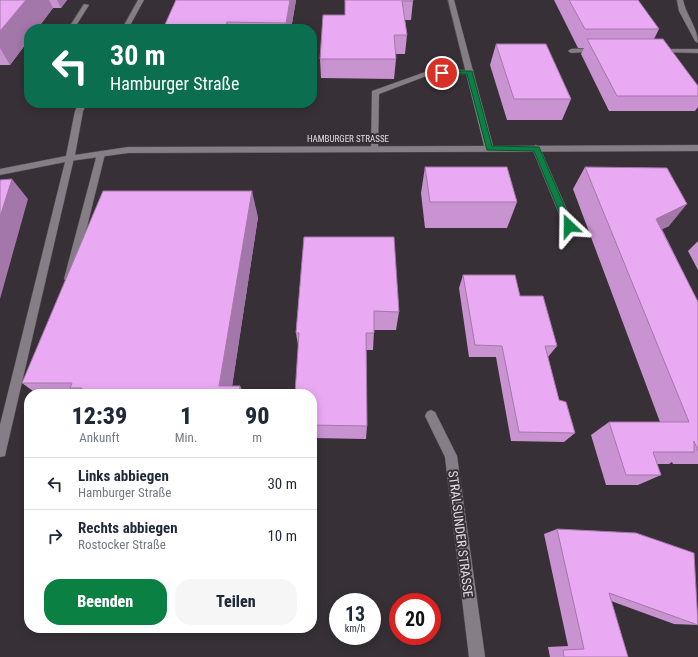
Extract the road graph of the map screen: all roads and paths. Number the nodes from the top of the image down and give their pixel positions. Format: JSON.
{"nodes":[{"id":1,"x":141,"y":0,"type":"edge"},
{"id":2,"x":452,"y":0,"type":"edge"},
{"id":3,"x":680,"y":0,"type":"edge"},
{"id":4,"x":86,"y":5,"type":"dead end"},
{"id":5,"x":74,"y":24,"type":"edge"},
{"id":6,"x":127,"y":24,"type":"edge"},
{"id":7,"x":698,"y":41,"type":"edge"},
{"id":8,"x":602,"y":50,"type":"edge"},
{"id":9,"x":647,"y":50,"type":"edge"},
{"id":10,"x":571,"y":51,"type":"dead end"},
{"id":11,"x":698,"y":51,"type":"edge"},
{"id":12,"x":470,"y":72,"type":"junction"},
{"id":13,"x":80,"y":108,"type":"edge"},
{"id":14,"x":489,"y":148,"type":"junction"},
{"id":15,"x":536,"y":148,"type":"junction"},
{"id":16,"x":698,"y":148,"type":"edge"},
{"id":17,"x":374,"y":149,"type":"junction"},
{"id":18,"x":100,"y":154,"type":"junction"},
{"id":19,"x":70,"y":158,"type":"junction"},
{"id":20,"x":0,"y":172,"type":"edge"},
{"id":21,"x":569,"y":226,"type":"dead end"},
{"id":22,"x":66,"y":292,"type":"edge"},
{"id":23,"x":431,"y":416,"type":"dead end"},
{"id":24,"x":0,"y":451,"type":"edge"},
{"id":25,"x":477,"y":657,"type":"edge"}],
"edges":[{"from":1,"to":6,"type":"street"},
{"from":2,"to":12,"type":"street"},
{"from":3,"to":7,"type":"street"},
{"from":4,"to":5,"type":"street"},
{"from":8,"to":10,"type":"street"},
{"from":9,"to":11,"type":"street"},
{"from":12,"to":14,"type":"street"},
{"from":12,"to":17,"type":"street"},
{"from":13,"to":19,"type":"street"},
{"from":14,"to":15,"type":"street","name":"HAMBURGER STRASSE"},
{"from":14,"to":17,"type":"street","name":"HAMBURGER STRASSE"},
{"from":15,"to":16,"type":"street","name":"HAMBURGER STRASSE"},
{"from":15,"to":21,"type":"street"},
{"from":17,"to":18,"type":"street","name":"HAMBURGER STRASSE"},
{"from":18,"to":19,"type":"street","name":"HAMBURGER STRASSE"},
{"from":18,"to":22,"type":"street"},
{"from":19,"to":20,"type":"street","name":"HAMBURGER STRASSE"},
{"from":19,"to":24,"type":"street"},
{"from":23,"to":25,"type":"street","name":"STRALSUNDER STRASSE"}]}
